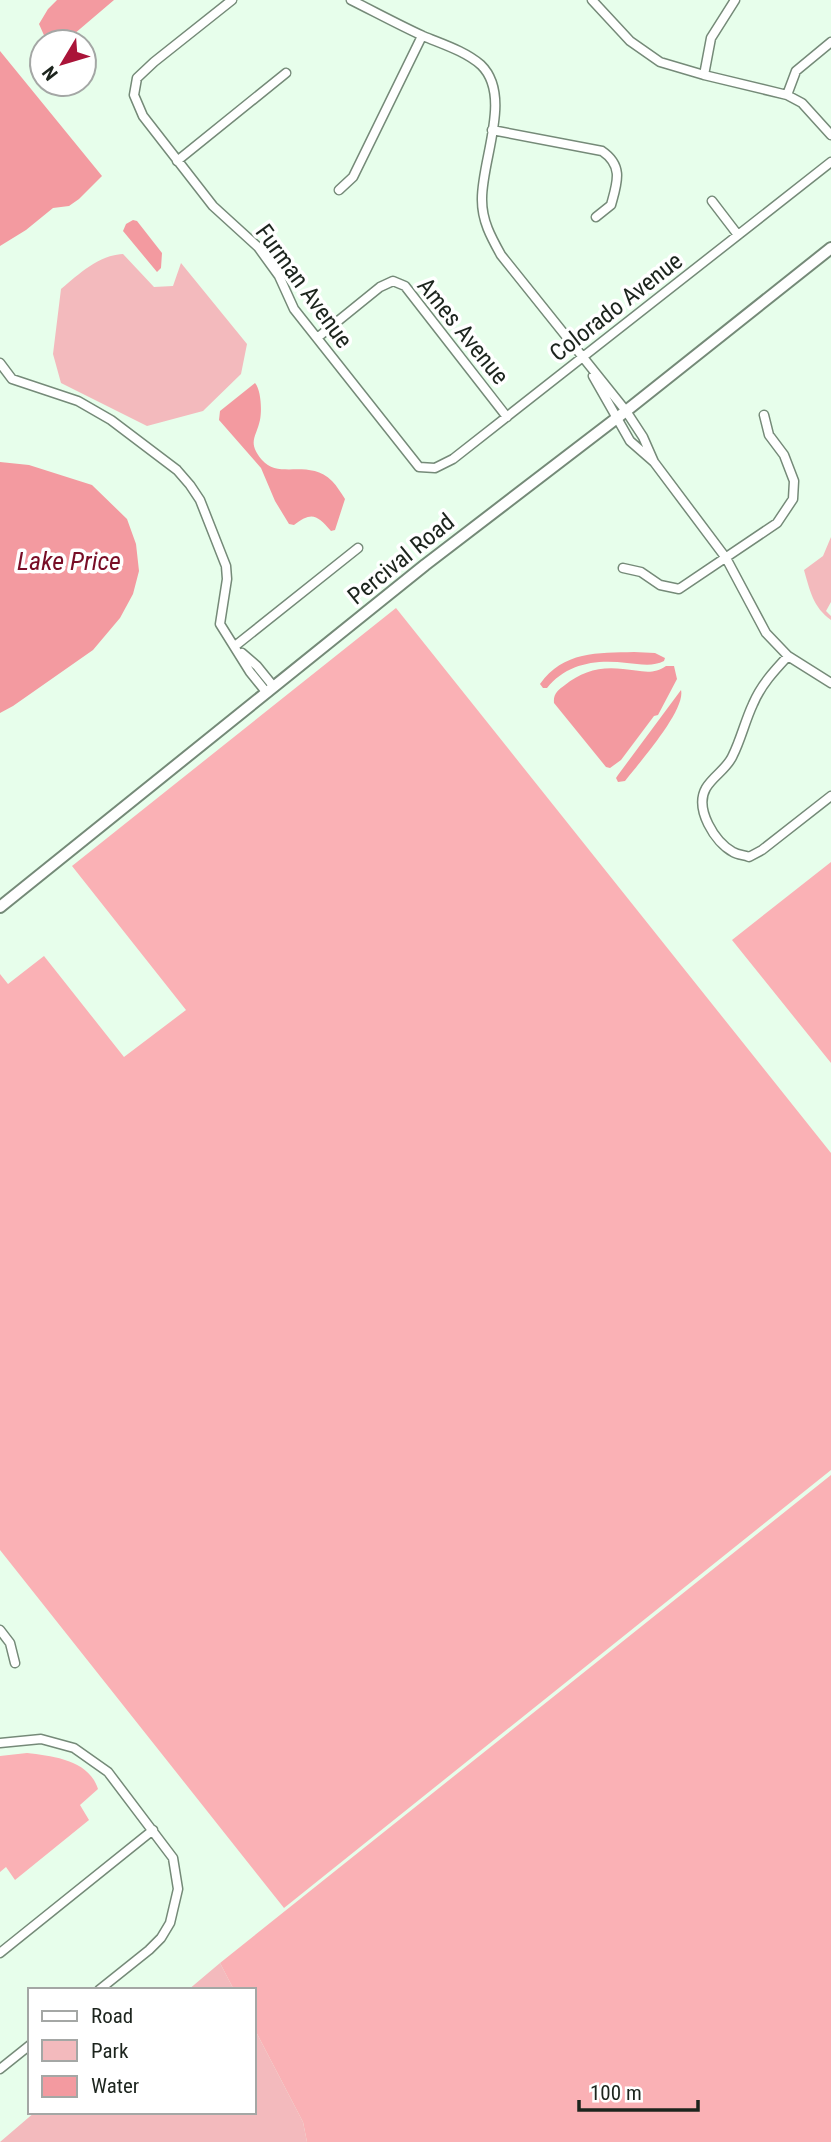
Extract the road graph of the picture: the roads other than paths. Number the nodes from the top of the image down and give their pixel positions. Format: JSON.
{"nodes":[{"id":1,"x":232,"y":0,"type":"edge"},
{"id":2,"x":351,"y":0,"type":"edge"},
{"id":3,"x":592,"y":0,"type":"edge"},
{"id":4,"x":735,"y":0,"type":"edge"},
{"id":5,"x":422,"y":36,"type":"junction"},
{"id":6,"x":831,"y":41,"type":"edge"},
{"id":7,"x":286,"y":73,"type":"dead end"},
{"id":8,"x":704,"y":75,"type":"junction"},
{"id":9,"x":787,"y":95,"type":"junction"},
{"id":10,"x":492,"y":130,"type":"junction"},
{"id":11,"x":831,"y":135,"type":"edge"},
{"id":12,"x":177,"y":161,"type":"junction"},
{"id":13,"x":831,"y":162,"type":"edge"},
{"id":14,"x":339,"y":190,"type":"dead end"},
{"id":15,"x":712,"y":201,"type":"dead end"},
{"id":16,"x":596,"y":217,"type":"dead end"},
{"id":17,"x":738,"y":235,"type":"junction"},
{"id":18,"x":831,"y":248,"type":"edge"},
{"id":19,"x":317,"y":338,"type":"junction"},
{"id":20,"x":582,"y":358,"type":"junction"},
{"id":21,"x":0,"y":363,"type":"edge"},
{"id":22,"x":622,"y":414,"type":"junction"},
{"id":23,"x":764,"y":415,"type":"dead end"},
{"id":24,"x":508,"y":417,"type":"junction"},
{"id":25,"x":419,"y":467,"type":"joint"},
{"id":26,"x":358,"y":548,"type":"dead end"},
{"id":27,"x":726,"y":558,"type":"junction"},
{"id":28,"x":623,"y":568,"type":"dead end"},
{"id":29,"x":235,"y":646,"type":"junction"},
{"id":30,"x":788,"y":656,"type":"junction"},
{"id":31,"x":831,"y":683,"type":"edge"},
{"id":32,"x":271,"y":690,"type":"junction"},
{"id":33,"x":831,"y":796,"type":"edge"},
{"id":34,"x":0,"y":906,"type":"edge"},
{"id":35,"x":0,"y":1629,"type":"edge"},
{"id":36,"x":15,"y":1663,"type":"dead end"},
{"id":37,"x":0,"y":1743,"type":"edge"},
{"id":38,"x":153,"y":1830,"type":"junction"},
{"id":39,"x":0,"y":1953,"type":"edge"},
{"id":40,"x":102,"y":1988,"type":"edge"},
{"id":41,"x":28,"y":2047,"type":"edge"},
{"id":42,"x":0,"y":2069,"type":"edge"}],
"edges":[{"from":1,"to":12,"type":"street","name":"Furman Avenue"},
{"from":2,"to":5,"type":"street"},
{"from":3,"to":8,"type":"street"},
{"from":4,"to":8,"type":"street"},
{"from":5,"to":10,"type":"street"},
{"from":5,"to":14,"type":"street"},
{"from":6,"to":9,"type":"street"},
{"from":7,"to":12,"type":"street"},
{"from":8,"to":9,"type":"street"},
{"from":9,"to":11,"type":"street"},
{"from":10,"to":16,"type":"street"},
{"from":10,"to":20,"type":"street"},
{"from":12,"to":19,"type":"street","name":"Furman Avenue"},
{"from":13,"to":17,"type":"street","name":"Colorado Avenue"},
{"from":15,"to":17,"type":"street"},
{"from":17,"to":20,"type":"street","name":"Colorado Avenue"},
{"from":18,"to":22,"type":"street","name":"Percival Road"},
{"from":19,"to":24,"type":"street","name":"Ames Avenue"},
{"from":19,"to":25,"type":"street","name":"Furman Avenue"},
{"from":20,"to":22,"type":"street"},
{"from":20,"to":24,"type":"street","name":"Colorado Avenue"},
{"from":21,"to":29,"type":"street"},
{"from":22,"to":27,"type":"street"},
{"from":22,"to":32,"type":"street","name":"Percival Road"},
{"from":23,"to":27,"type":"street"},
{"from":24,"to":25,"type":"street","name":"Colorado Avenue"},
{"from":26,"to":29,"type":"street"},
{"from":27,"to":28,"type":"street"},
{"from":27,"to":30,"type":"street"},
{"from":29,"to":32,"type":"street"},
{"from":30,"to":31,"type":"street"},
{"from":30,"to":33,"type":"street"},
{"from":32,"to":34,"type":"street","name":"Percival Road"},
{"from":35,"to":36,"type":"street"},
{"from":37,"to":38,"type":"street"},
{"from":38,"to":39,"type":"street"},
{"from":38,"to":40,"type":"street"},
{"from":41,"to":42,"type":"street"}]}
